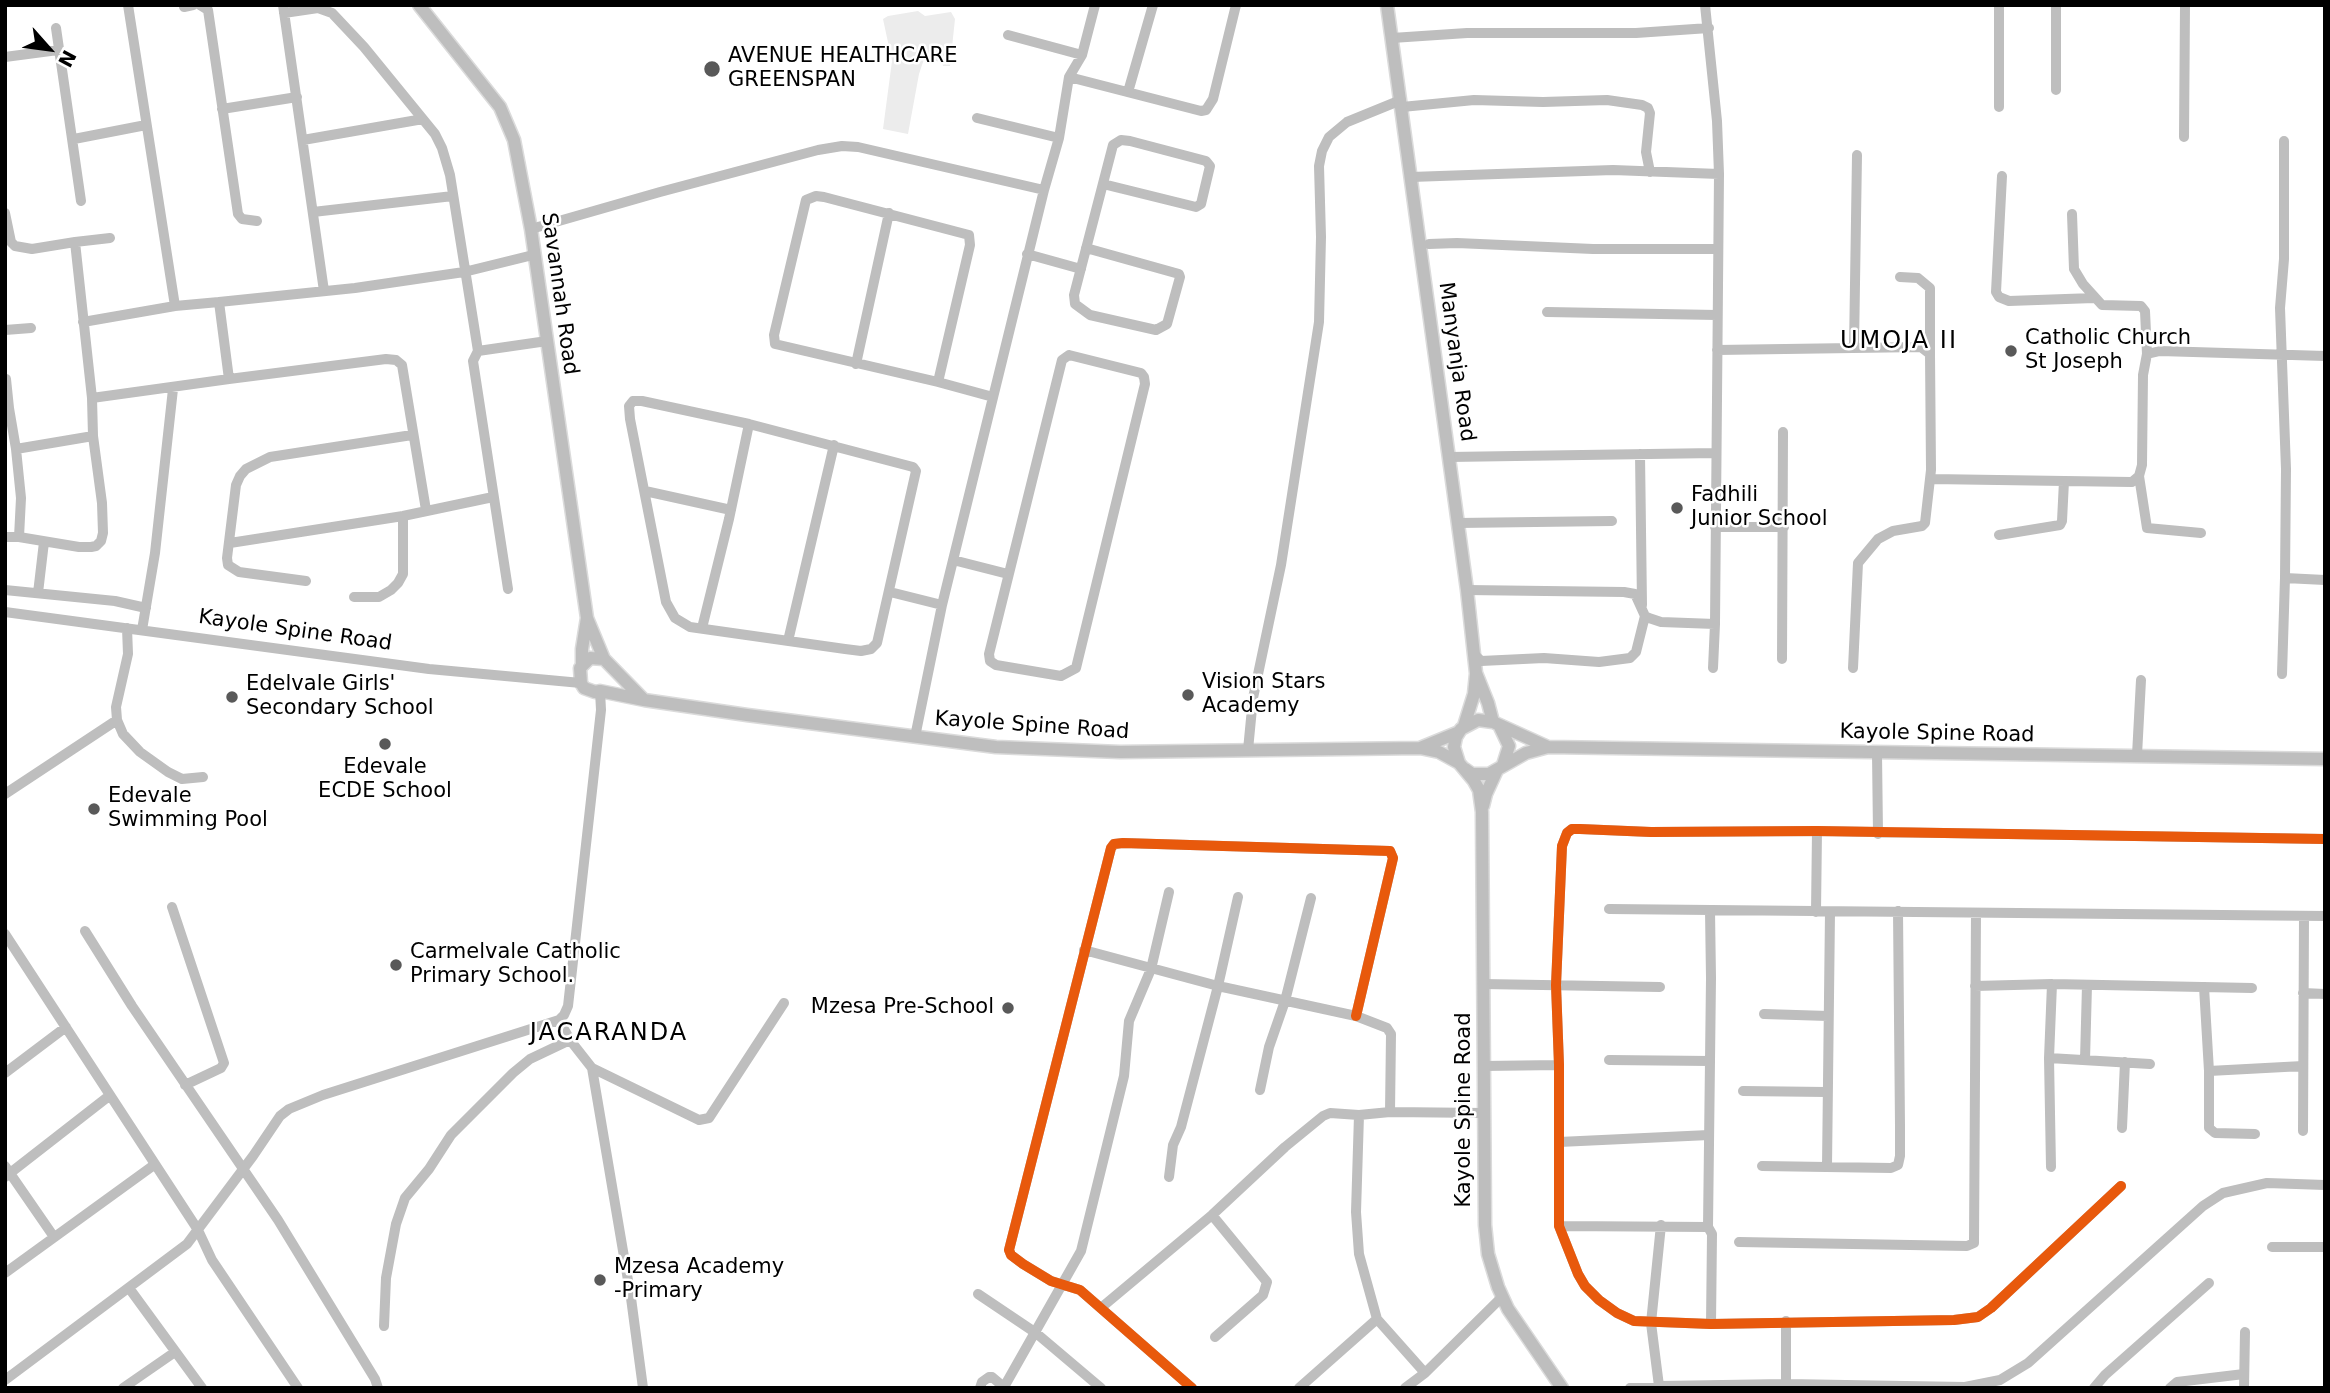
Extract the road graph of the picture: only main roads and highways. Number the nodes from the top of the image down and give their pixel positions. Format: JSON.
{"nodes":[{"id":1,"x":419,"y":5,"type":"edge"},
{"id":2,"x":1387,"y":5,"type":"edge"},
{"id":3,"x":587,"y":618,"type":"junction"},
{"id":4,"x":582,"y":664,"type":"junction"},
{"id":5,"x":608,"y":665,"type":"junction"},
{"id":6,"x":1476,"y":673,"type":"junction"},
{"id":7,"x":600,"y":691,"type":"junction"},
{"id":8,"x":644,"y":700,"type":"junction"},
{"id":9,"x":1497,"y":725,"type":"junction"},
{"id":10,"x":1462,"y":729,"type":"junction"},
{"id":11,"x":1548,"y":747,"type":"junction"},
{"id":12,"x":1420,"y":748,"type":"junction"},
{"id":13,"x":2325,"y":759,"type":"edge"},
{"id":14,"x":1462,"y":766,"type":"junction"},
{"id":15,"x":1500,"y":768,"type":"junction"},
{"id":16,"x":1482,"y":812,"type":"junction"},
{"id":17,"x":1562,"y":1388,"type":"edge"}],
"edges":[{"from":1,"to":3,"type":"main road","name":"Savannah Road"},
{"from":2,"to":6,"type":"main road","name":"Manyanja Road"},
{"from":3,"to":4,"type":"main road","name":"Savannah Road"},
{"from":3,"to":5,"type":"main road","name":"Savannah Road"},
{"from":4,"to":5,"type":"main road"},
{"from":4,"to":7,"type":"main road"},
{"from":5,"to":7,"type":"main road"},
{"from":5,"to":8,"type":"main road"},
{"from":6,"to":9,"type":"main road","name":"Manyanja Road"},
{"from":6,"to":10,"type":"main road"},
{"from":7,"to":8,"type":"main road","name":"Kayole Spine Road"},
{"from":8,"to":12,"type":"main road","name":"Kayole Spine Road"},
{"from":9,"to":10,"type":"main road"},
{"from":9,"to":11,"type":"main road"},
{"from":9,"to":15,"type":"main road"},
{"from":10,"to":12,"type":"main road"},
{"from":10,"to":14,"type":"main road"},
{"from":11,"to":13,"type":"main road","name":"Kayole Spine Road"},
{"from":11,"to":15,"type":"main road"},
{"from":12,"to":14,"type":"main road"},
{"from":14,"to":15,"type":"main road"},
{"from":14,"to":16,"type":"main road"},
{"from":15,"to":16,"type":"main road"},
{"from":16,"to":17,"type":"main road","name":"Kayole Spine Road"}]}
